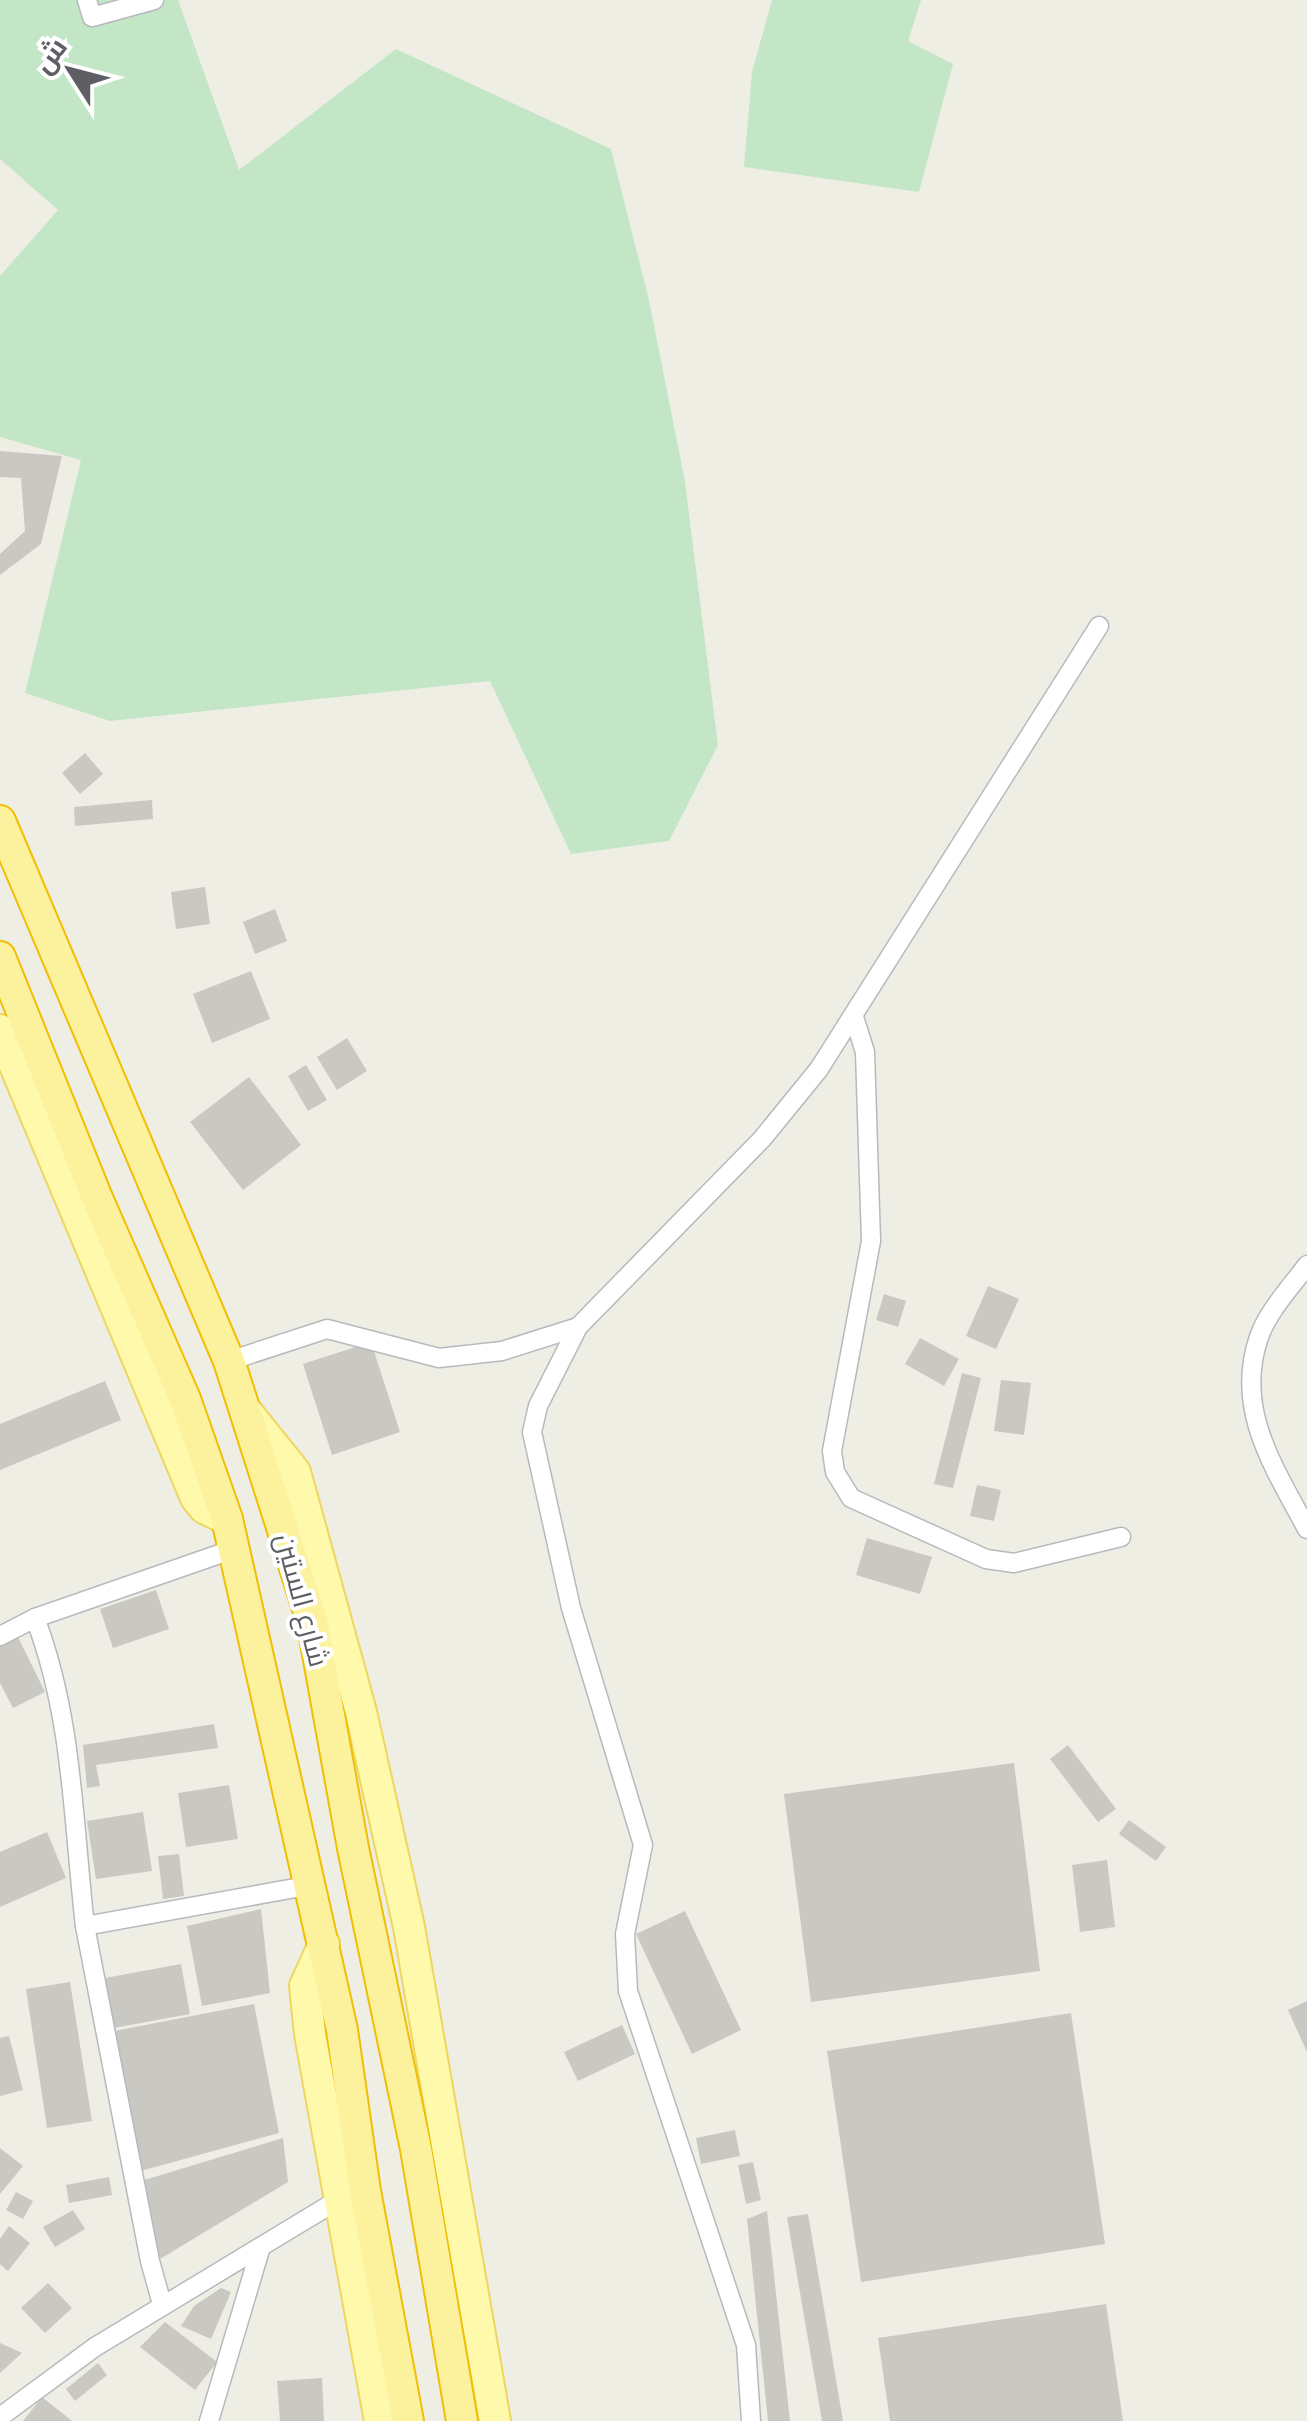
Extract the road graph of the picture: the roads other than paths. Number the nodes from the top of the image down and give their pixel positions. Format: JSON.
{"nodes":[{"id":1,"x":87,"y":0,"type":"edge"},
{"id":2,"x":154,"y":0,"type":"edge"},
{"id":3,"x":1100,"y":626,"type":"dead end"},
{"id":4,"x":0,"y":821,"type":"edge"},
{"id":5,"x":0,"y":957,"type":"edge"},
{"id":6,"x":854,"y":1017,"type":"junction"},
{"id":7,"x":0,"y":1030,"type":"edge"},
{"id":8,"x":85,"y":1202,"type":"junction"},
{"id":9,"x":1307,"y":1264,"type":"edge"},
{"id":10,"x":578,"y":1327,"type":"junction"},
{"id":11,"x":229,"y":1361,"type":"junction"},
{"id":12,"x":1307,"y":1528,"type":"edge"},
{"id":13,"x":230,"y":1534,"type":"junction"},
{"id":14,"x":1121,"y":1537,"type":"dead end"},
{"id":15,"x":35,"y":1618,"type":"junction"},
{"id":16,"x":0,"y":1636,"type":"edge"},
{"id":17,"x":312,"y":1885,"type":"junction"},
{"id":18,"x":85,"y":1926,"type":"junction"},
{"id":19,"x":324,"y":1944,"type":"junction"},
{"id":20,"x":338,"y":2200,"type":"junction"},
{"id":21,"x":260,"y":2250,"type":"junction"},
{"id":22,"x":455,"y":2294,"type":"junction"},
{"id":23,"x":162,"y":2304,"type":"junction"},
{"id":24,"x":0,"y":2417,"type":"edge"},
{"id":25,"x":209,"y":2421,"type":"edge"},
{"id":26,"x":380,"y":2421,"type":"edge"},
{"id":27,"x":408,"y":2421,"type":"edge"},
{"id":28,"x":462,"y":2421,"type":"edge"},
{"id":29,"x":495,"y":2421,"type":"edge"},
{"id":30,"x":750,"y":2421,"type":"edge"}],
"edges":[{"from":1,"to":2,"type":"street"},
{"from":3,"to":6,"type":"street"},
{"from":4,"to":11,"type":"highway","name":"شارع الستين"},
{"from":5,"to":8,"type":"highway","name":"شارع الستين"},
{"from":6,"to":10,"type":"street"},
{"from":6,"to":14,"type":"street"},
{"from":7,"to":8,"type":"main road"},
{"from":8,"to":13,"type":"highway","name":"شارع الستين"},
{"from":9,"to":12,"type":"street"},
{"from":10,"to":11,"type":"street"},
{"from":10,"to":30,"type":"street"},
{"from":11,"to":22,"type":"highway","name":"شارع الستين"},
{"from":13,"to":15,"type":"street"},
{"from":13,"to":17,"type":"highway","name":"شارع الستين"},
{"from":15,"to":16,"type":"street"},
{"from":15,"to":18,"type":"street"},
{"from":17,"to":18,"type":"street"},
{"from":17,"to":19,"type":"highway","name":"شارع الستين"},
{"from":18,"to":23,"type":"street"},
{"from":19,"to":20,"type":"main road"},
{"from":19,"to":27,"type":"highway","name":"شارع الستين"},
{"from":20,"to":21,"type":"street"},
{"from":20,"to":26,"type":"main road"},
{"from":21,"to":23,"type":"street"},
{"from":21,"to":25,"type":"street"},
{"from":22,"to":28,"type":"highway","name":"شارع الستين"},
{"from":22,"to":29,"type":"main road"},
{"from":23,"to":24,"type":"street"}]}
